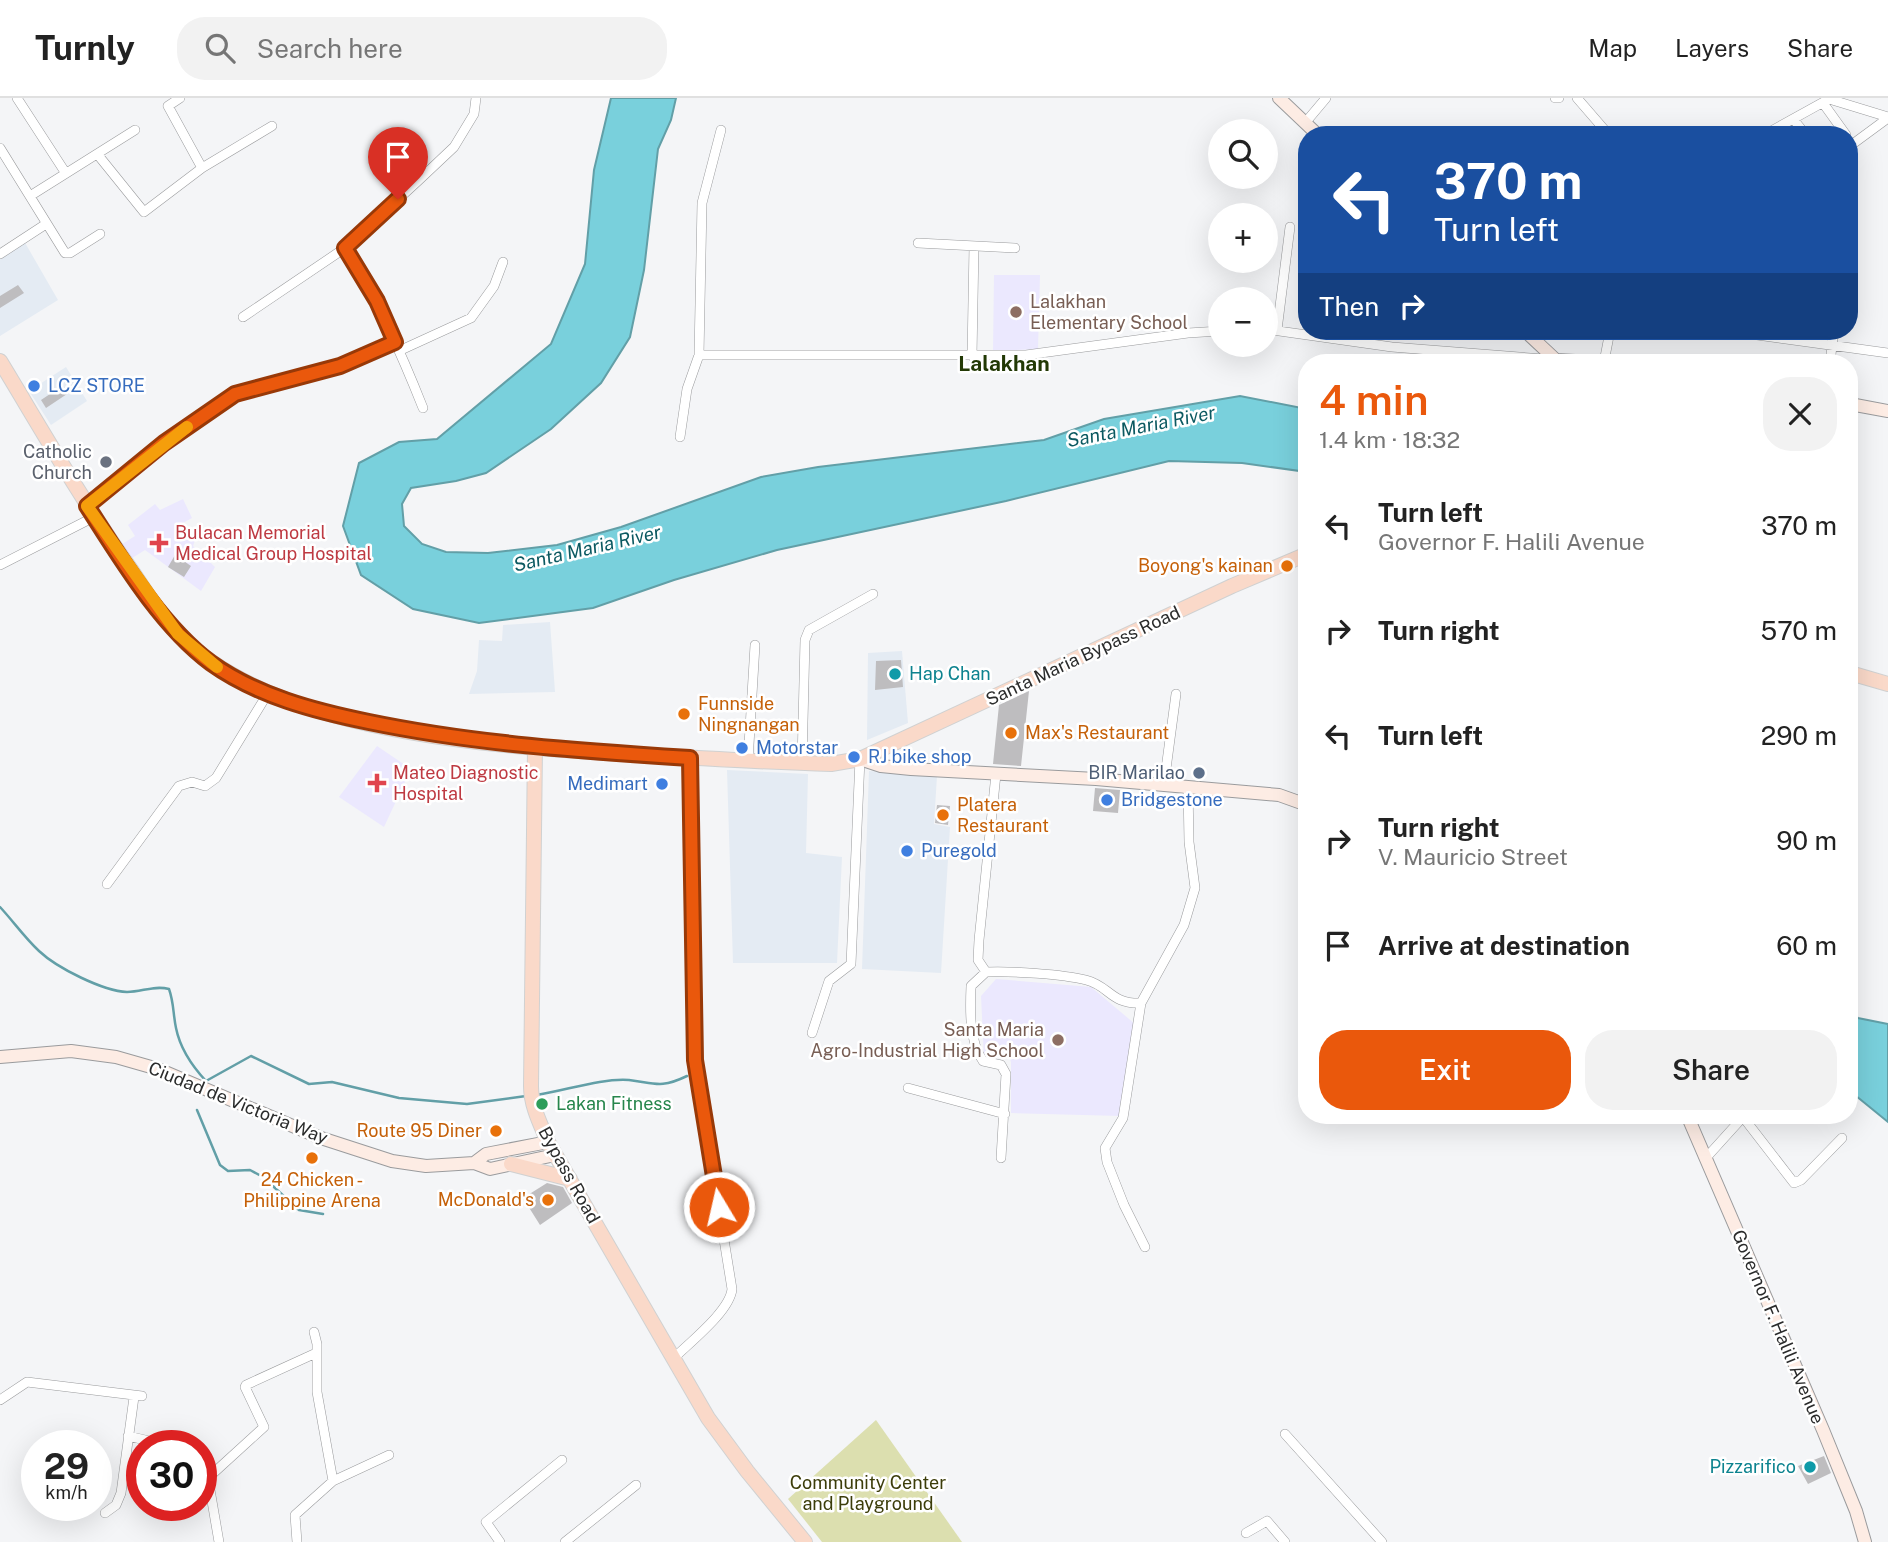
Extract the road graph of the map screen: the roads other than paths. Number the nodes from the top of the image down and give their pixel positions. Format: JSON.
{"nodes":[{"id":1,"x":17,"y":98,"type":"edge"},
{"id":2,"x":180,"y":98,"type":"edge"},
{"id":3,"x":476,"y":98,"type":"edge"},
{"id":4,"x":1279,"y":98,"type":"edge"},
{"id":5,"x":1326,"y":98,"type":"edge"},
{"id":6,"x":1577,"y":98,"type":"edge"},
{"id":7,"x":1823,"y":103,"type":"junction"},
{"id":8,"x":1888,"y":117,"type":"edge"},
{"id":9,"x":1794,"y":120,"type":"junction"},
{"id":10,"x":1305,"y":123,"type":"junction"},
{"id":11,"x":272,"y":126,"type":"dead end"},
{"id":12,"x":1308,"y":126,"type":"edge"},
{"id":13,"x":1601,"y":126,"type":"edge"},
{"id":14,"x":1782,"y":126,"type":"edge"},
{"id":15,"x":1799,"y":126,"type":"edge"},
{"id":16,"x":1840,"y":126,"type":"edge"},
{"id":17,"x":135,"y":130,"type":"dead end"},
{"id":18,"x":721,"y":130,"type":"dead end"},
{"id":19,"x":1858,"y":138,"type":"edge"},
{"id":20,"x":0,"y":148,"type":"edge"},
{"id":21,"x":98,"y":155,"type":"junction"},
{"id":22,"x":202,"y":168,"type":"junction"},
{"id":23,"x":65,"y":172,"type":"junction"},
{"id":24,"x":30,"y":196,"type":"junction"},
{"id":25,"x":46,"y":224,"type":"junction"},
{"id":26,"x":1290,"y":227,"type":"dead end"},
{"id":27,"x":100,"y":234,"type":"dead end"},
{"id":28,"x":918,"y":243,"type":"dead end"},
{"id":29,"x":974,"y":246,"type":"junction"},
{"id":30,"x":345,"y":248,"type":"junction"},
{"id":31,"x":1014,"y":248,"type":"dead end"},
{"id":32,"x":0,"y":254,"type":"edge"},
{"id":33,"x":503,"y":262,"type":"dead end"},
{"id":34,"x":243,"y":317,"type":"dead end"},
{"id":35,"x":1278,"y":322,"type":"edge"},
{"id":36,"x":1278,"y":330,"type":"edge"},
{"id":37,"x":1208,"y":332,"type":"edge"},
{"id":38,"x":1298,"y":333,"type":"edge"},
{"id":39,"x":1345,"y":340,"type":"edge"},
{"id":40,"x":1535,"y":340,"type":"edge"},
{"id":41,"x":1795,"y":340,"type":"edge"},
{"id":42,"x":1833,"y":340,"type":"edge"},
{"id":43,"x":1832,"y":345,"type":"junction"},
{"id":44,"x":398,"y":346,"type":"junction"},
{"id":45,"x":1888,"y":353,"type":"edge"},
{"id":46,"x":1480,"y":354,"type":"edge"},
{"id":47,"x":1550,"y":354,"type":"edge"},
{"id":48,"x":1831,"y":354,"type":"edge"},
{"id":49,"x":699,"y":355,"type":"junction"},
{"id":50,"x":971,"y":356,"type":"junction"},
{"id":51,"x":0,"y":361,"type":"edge"},
{"id":52,"x":1858,"y":405,"type":"edge"},
{"id":53,"x":423,"y":408,"type":"dead end"},
{"id":54,"x":1888,"y":411,"type":"edge"},
{"id":55,"x":680,"y":437,"type":"dead end"},
{"id":56,"x":91,"y":512,"type":"junction"},
{"id":57,"x":1298,"y":558,"type":"edge"},
{"id":58,"x":0,"y":565,"type":"edge"},
{"id":59,"x":873,"y":594,"type":"dead end"},
{"id":60,"x":755,"y":645,"type":"dead end"},
{"id":61,"x":1858,"y":675,"type":"edge"},
{"id":62,"x":1888,"y":684,"type":"edge"},
{"id":63,"x":268,"y":694,"type":"junction"},
{"id":64,"x":1175,"y":694,"type":"dead end"},
{"id":65,"x":535,"y":747,"type":"junction"},
{"id":66,"x":690,"y":758,"type":"junction"},
{"id":67,"x":860,"y":759,"type":"junction"},
{"id":68,"x":748,"y":761,"type":"junction"},
{"id":69,"x":802,"y":763,"type":"junction"},
{"id":70,"x":996,"y":774,"type":"junction"},
{"id":71,"x":1164,"y":785,"type":"junction"},
{"id":72,"x":1188,"y":787,"type":"junction"},
{"id":73,"x":1298,"y":802,"type":"edge"},
{"id":74,"x":107,"y":884,"type":"dead end"},
{"id":75,"x":986,"y":972,"type":"junction"},
{"id":76,"x":1141,"y":1003,"type":"junction"},
{"id":77,"x":812,"y":1033,"type":"dead end"},
{"id":78,"x":0,"y":1057,"type":"edge"},
{"id":79,"x":908,"y":1088,"type":"dead end"},
{"id":80,"x":1004,"y":1114,"type":"junction"},
{"id":81,"x":1690,"y":1124,"type":"edge"},
{"id":82,"x":1737,"y":1124,"type":"edge"},
{"id":83,"x":1748,"y":1124,"type":"edge"},
{"id":84,"x":1842,"y":1138,"type":"dead end"},
{"id":85,"x":552,"y":1148,"type":"junction"},
{"id":86,"x":1001,"y":1158,"type":"dead end"},
{"id":87,"x":1705,"y":1158,"type":"junction"},
{"id":88,"x":474,"y":1163,"type":"junction"},
{"id":89,"x":511,"y":1164,"type":"junction"},
{"id":90,"x":570,"y":1179,"type":"junction"},
{"id":91,"x":1145,"y":1247,"type":"dead end"},
{"id":92,"x":314,"y":1332,"type":"dead end"},
{"id":93,"x":316,"y":1353,"type":"junction"},
{"id":94,"x":673,"y":1359,"type":"junction"},
{"id":95,"x":0,"y":1399,"type":"edge"},
{"id":96,"x":130,"y":1430,"type":"edge"},
{"id":97,"x":1285,"y":1434,"type":"dead end"},
{"id":98,"x":126,"y":1452,"type":"edge"},
{"id":99,"x":389,"y":1455,"type":"dead end"},
{"id":100,"x":562,"y":1460,"type":"dead end"},
{"id":101,"x":217,"y":1465,"type":"edge"},
{"id":102,"x":333,"y":1481,"type":"junction"},
{"id":103,"x":636,"y":1485,"type":"dead end"},
{"id":104,"x":112,"y":1508,"type":"edge"},
{"id":105,"x":214,"y":1521,"type":"edge"},
{"id":106,"x":1246,"y":1533,"type":"dead end"},
{"id":107,"x":219,"y":1542,"type":"edge"},
{"id":108,"x":297,"y":1542,"type":"edge"},
{"id":109,"x":499,"y":1542,"type":"edge"},
{"id":110,"x":565,"y":1542,"type":"edge"},
{"id":111,"x":805,"y":1542,"type":"edge"},
{"id":112,"x":1285,"y":1542,"type":"edge"},
{"id":113,"x":1382,"y":1542,"type":"edge"},
{"id":114,"x":1865,"y":1542,"type":"edge"}],
"edges":[{"from":1,"to":23,"type":"street"},
{"from":2,"to":22,"type":"street"},
{"from":3,"to":30,"type":"street"},
{"from":4,"to":10,"type":"main road"},
{"from":5,"to":10,"type":"street"},
{"from":6,"to":13,"type":"street"},
{"from":7,"to":8,"type":"street"},
{"from":7,"to":9,"type":"street"},
{"from":7,"to":16,"type":"street"},
{"from":8,"to":19,"type":"street"},
{"from":9,"to":14,"type":"street"},
{"from":9,"to":15,"type":"street"},
{"from":10,"to":12,"type":"main road"},
{"from":11,"to":22,"type":"street"},
{"from":17,"to":21,"type":"street"},
{"from":18,"to":49,"type":"street"},
{"from":20,"to":24,"type":"street"},
{"from":21,"to":22,"type":"street"},
{"from":21,"to":23,"type":"street"},
{"from":23,"to":24,"type":"street"},
{"from":24,"to":25,"type":"street"},
{"from":25,"to":27,"type":"street"},
{"from":25,"to":32,"type":"street"},
{"from":26,"to":35,"type":"street"},
{"from":28,"to":29,"type":"street"},
{"from":29,"to":31,"type":"street"},
{"from":29,"to":50,"type":"street"},
{"from":30,"to":34,"type":"street"},
{"from":30,"to":44,"type":"street"},
{"from":33,"to":44,"type":"street"},
{"from":36,"to":38,"type":"street"},
{"from":37,"to":50,"type":"street"},
{"from":39,"to":46,"type":"street"},
{"from":40,"to":47,"type":"main road"},
{"from":41,"to":43,"type":"street"},
{"from":42,"to":43,"type":"street"},
{"from":43,"to":45,"type":"street"},
{"from":43,"to":48,"type":"street"},
{"from":44,"to":53,"type":"street"},
{"from":44,"to":56,"type":"street"},
{"from":49,"to":50,"type":"street"},
{"from":49,"to":55,"type":"street"},
{"from":51,"to":56,"type":"main road"},
{"from":52,"to":54,"type":"main road"},
{"from":56,"to":58,"type":"street"},
{"from":56,"to":63,"type":"main road"},
{"from":57,"to":67,"type":"main road","name":"Santa Maria Bypass Road"},
{"from":59,"to":69,"type":"street"},
{"from":60,"to":68,"type":"street"},
{"from":61,"to":62,"type":"main road"},
{"from":63,"to":65,"type":"main road"},
{"from":63,"to":74,"type":"street"},
{"from":64,"to":71,"type":"street"},
{"from":65,"to":66,"type":"main road"},
{"from":65,"to":85,"type":"main road","name":"Bypass Road"},
{"from":66,"to":68,"type":"main road"},
{"from":66,"to":94,"type":"street"},
{"from":67,"to":69,"type":"main road"},
{"from":67,"to":70,"type":"main road"},
{"from":67,"to":77,"type":"street"},
{"from":68,"to":69,"type":"main road"},
{"from":70,"to":71,"type":"main road"},
{"from":70,"to":75,"type":"street"},
{"from":71,"to":72,"type":"main road"},
{"from":72,"to":73,"type":"main road"},
{"from":72,"to":76,"type":"street"},
{"from":75,"to":76,"type":"street"},
{"from":75,"to":80,"type":"street"},
{"from":76,"to":91,"type":"street"},
{"from":78,"to":88,"type":"main road","name":"Ciudad de Victoria Way"},
{"from":79,"to":80,"type":"street"},
{"from":80,"to":86,"type":"street"},
{"from":81,"to":87,"type":"main road","name":"Governor F. Halili Avenue"},
{"from":82,"to":87,"type":"street"},
{"from":83,"to":84,"type":"street"},
{"from":85,"to":88,"type":"main road","name":"Ciudad de Victoria Way"},
{"from":85,"to":89,"type":"main road","name":"Ciudad de Victoria Way"},
{"from":85,"to":90,"type":"main road","name":"Bypass Road"},
{"from":87,"to":114,"type":"main road","name":"Governor F. Halili Avenue"},
{"from":88,"to":89,"type":"main road","name":"Ciudad de Victoria Way"},
{"from":89,"to":90,"type":"main road"},
{"from":90,"to":94,"type":"main road","name":"Bypass Road"},
{"from":92,"to":93,"type":"street"},
{"from":93,"to":101,"type":"street"},
{"from":93,"to":102,"type":"street"},
{"from":94,"to":111,"type":"main road","name":"Bypass Road"},
{"from":95,"to":96,"type":"street"},
{"from":97,"to":113,"type":"street"},
{"from":98,"to":104,"type":"street"},
{"from":99,"to":102,"type":"street"},
{"from":100,"to":109,"type":"street"},
{"from":102,"to":108,"type":"street"},
{"from":103,"to":110,"type":"street"},
{"from":105,"to":107,"type":"street"},
{"from":106,"to":112,"type":"street"}]}
